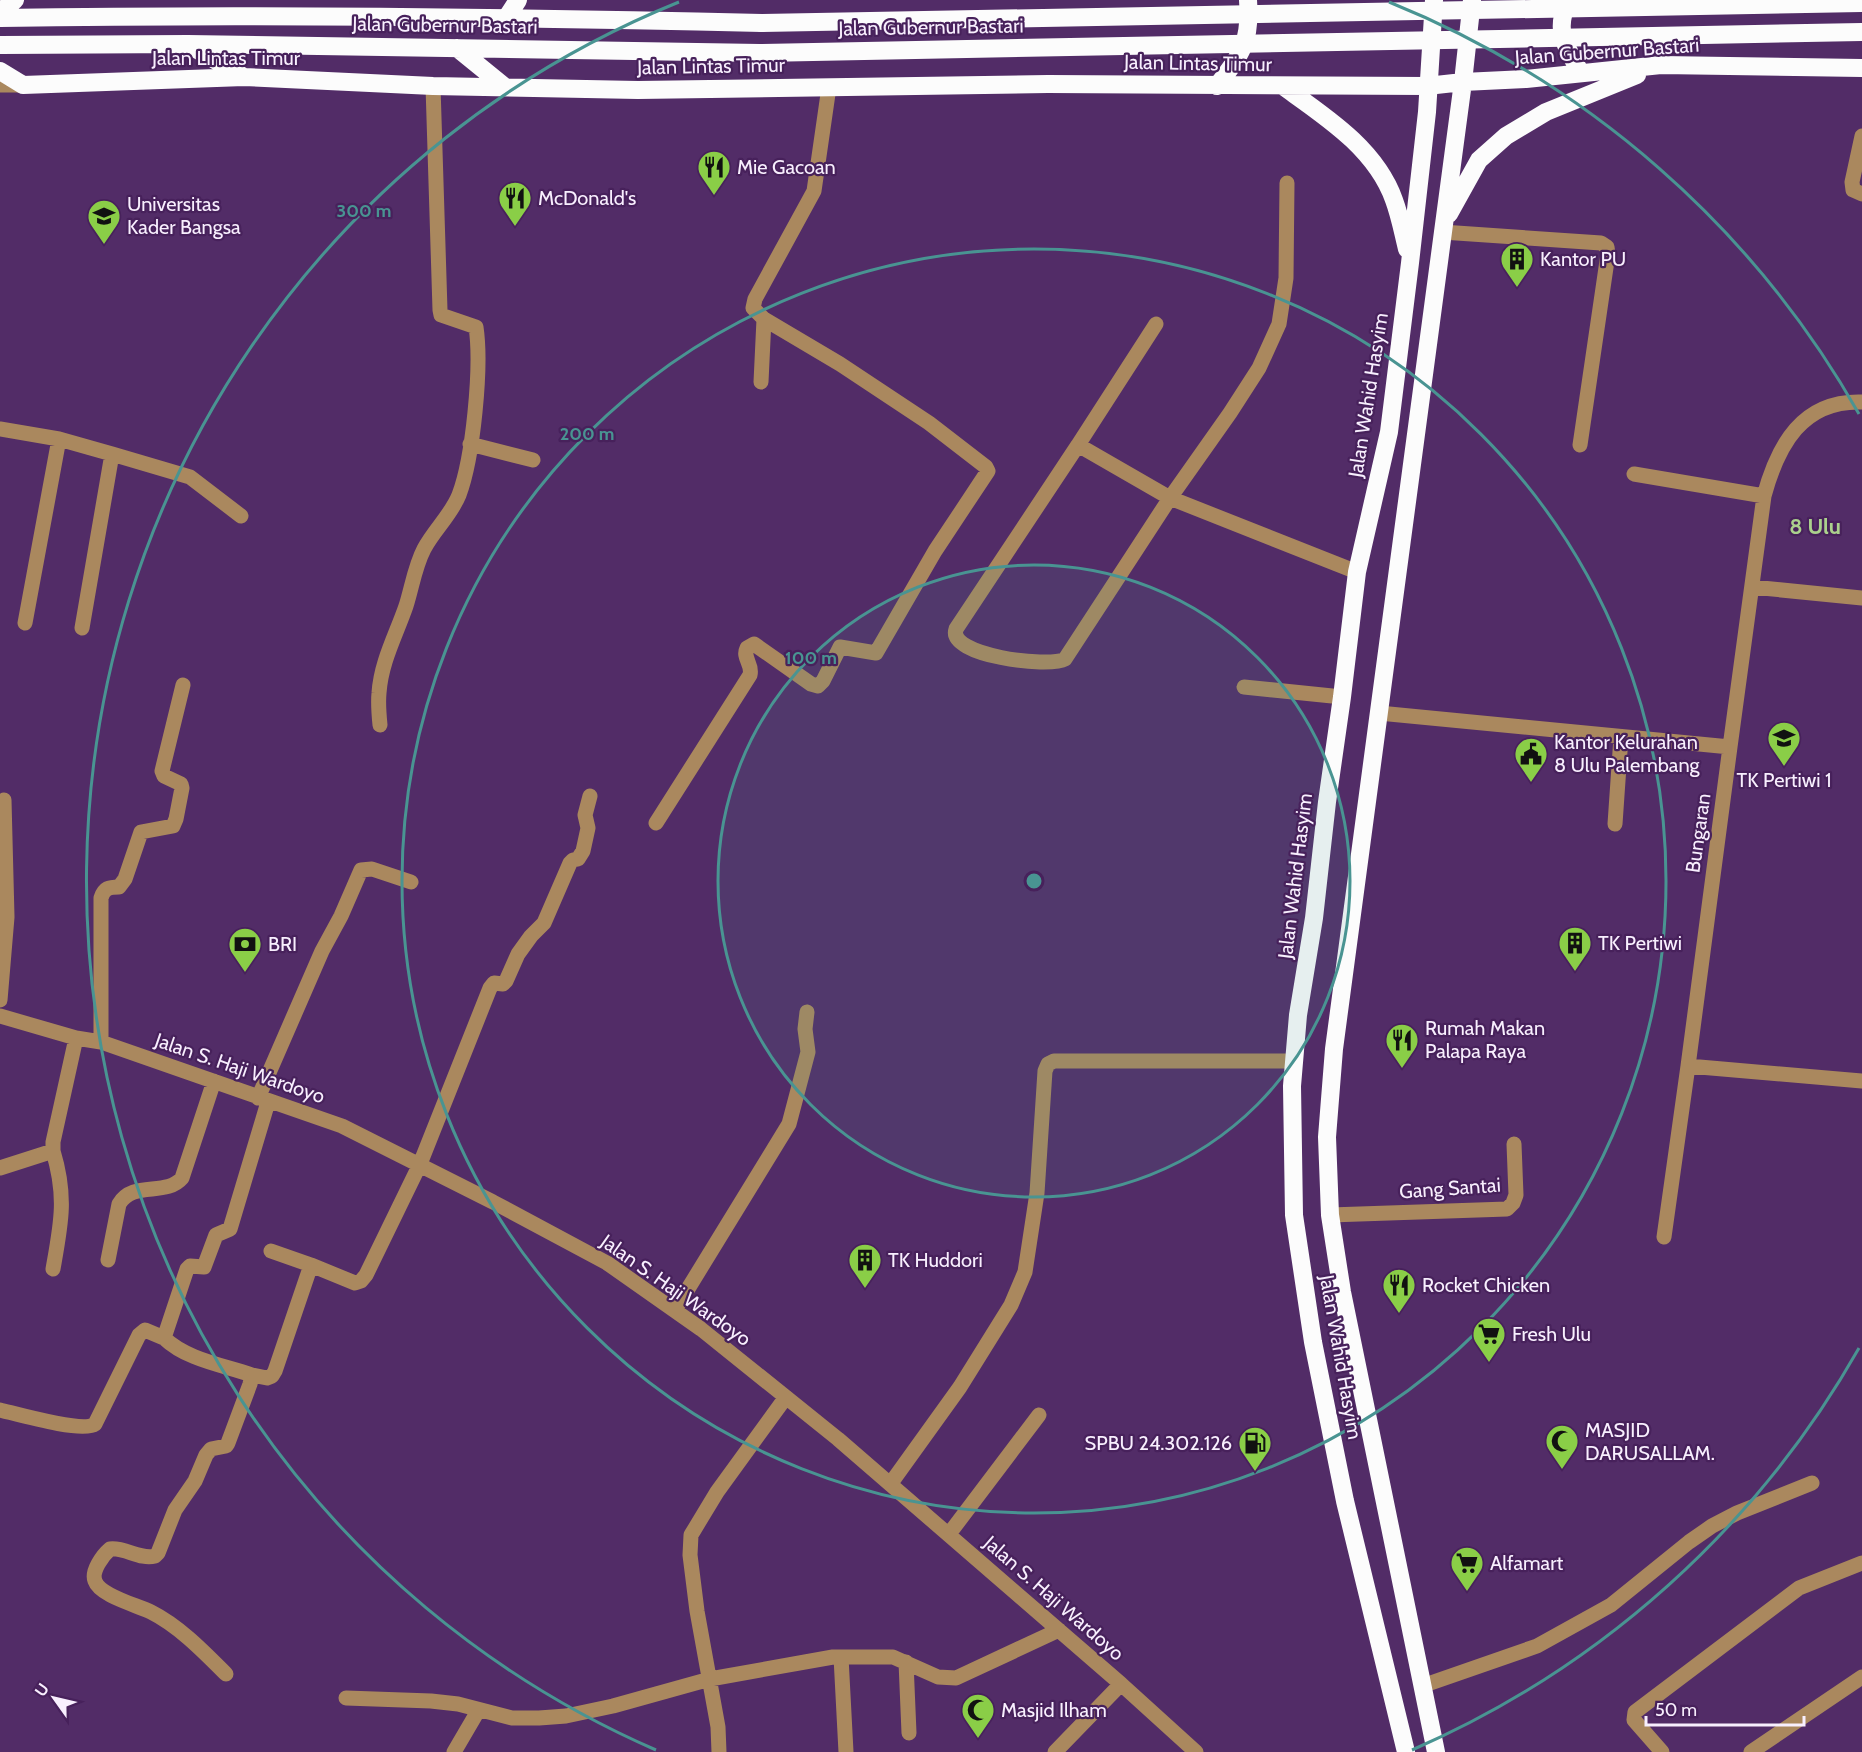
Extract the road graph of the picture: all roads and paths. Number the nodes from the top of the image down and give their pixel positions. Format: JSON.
{"nodes":[{"id":1,"x":15,"y":0,"type":"edge"},
{"id":2,"x":212,"y":0,"type":"edge"},
{"id":3,"x":518,"y":0,"type":"edge"},
{"id":4,"x":1248,"y":0,"type":"edge"},
{"id":5,"x":1434,"y":0,"type":"edge"},
{"id":6,"x":1472,"y":0,"type":"edge"},
{"id":7,"x":1569,"y":0,"type":"edge"},
{"id":8,"x":1862,"y":3,"type":"edge"},
{"id":9,"x":0,"y":12,"type":"edge"},
{"id":10,"x":199,"y":15,"type":"junction"},
{"id":11,"x":507,"y":17,"type":"junction"},
{"id":12,"x":0,"y":18,"type":"edge"},
{"id":13,"x":1862,"y":32,"type":"edge"},
{"id":14,"x":188,"y":44,"type":"junction"},
{"id":15,"x":0,"y":45,"type":"edge"},
{"id":16,"x":457,"y":48,"type":"junction"},
{"id":17,"x":1661,"y":66,"type":"junction"},
{"id":18,"x":1862,"y":68,"type":"edge"},
{"id":19,"x":0,"y":71,"type":"edge"},
{"id":20,"x":1581,"y":73,"type":"junction"},
{"id":21,"x":244,"y":77,"type":"junction"},
{"id":22,"x":1463,"y":82,"type":"junction"},
{"id":23,"x":0,"y":85,"type":"edge"},
{"id":24,"x":23,"y":85,"type":"junction"},
{"id":25,"x":433,"y":86,"type":"junction"},
{"id":26,"x":1217,"y":86,"type":"junction"},
{"id":27,"x":1427,"y":86,"type":"junction"},
{"id":28,"x":505,"y":87,"type":"junction"},
{"id":29,"x":829,"y":87,"type":"junction"},
{"id":30,"x":1284,"y":87,"type":"junction"},
{"id":31,"x":1862,"y":136,"type":"edge"},
{"id":32,"x":1287,"y":183,"type":"dead end"},
{"id":33,"x":1862,"y":194,"type":"edge"},
{"id":34,"x":1443,"y":229,"type":"junction"},
{"id":35,"x":1410,"y":262,"type":"junction"},
{"id":36,"x":764,"y":319,"type":"junction"},
{"id":37,"x":1156,"y":324,"type":"dead end"},
{"id":38,"x":761,"y":382,"type":"dead end"},
{"id":39,"x":1862,"y":402,"type":"edge"},
{"id":40,"x":0,"y":429,"type":"edge"},
{"id":41,"x":59,"y":439,"type":"junction"},
{"id":42,"x":470,"y":444,"type":"junction"},
{"id":43,"x":1078,"y":445,"type":"junction"},
{"id":44,"x":1580,"y":446,"type":"dead end"},
{"id":45,"x":112,"y":454,"type":"junction"},
{"id":46,"x":533,"y":460,"type":"dead end"},
{"id":47,"x":1634,"y":474,"type":"dead end"},
{"id":48,"x":1764,"y":496,"type":"junction"},
{"id":49,"x":1170,"y":498,"type":"junction"},
{"id":50,"x":242,"y":516,"type":"dead end"},
{"id":51,"x":1357,"y":573,"type":"junction"},
{"id":52,"x":1752,"y":587,"type":"junction"},
{"id":53,"x":1862,"y":598,"type":"edge"},
{"id":54,"x":25,"y":623,"type":"dead end"},
{"id":55,"x":82,"y":628,"type":"dead end"},
{"id":56,"x":183,"y":685,"type":"dead end"},
{"id":57,"x":1244,"y":687,"type":"dead end"},
{"id":58,"x":1342,"y":697,"type":"junction"},
{"id":59,"x":1379,"y":713,"type":"junction"},
{"id":60,"x":380,"y":725,"type":"dead end"},
{"id":61,"x":1621,"y":736,"type":"junction"},
{"id":62,"x":1730,"y":747,"type":"junction"},
{"id":63,"x":590,"y":796,"type":"dead end"},
{"id":64,"x":4,"y":800,"type":"dead end"},
{"id":65,"x":656,"y":823,"type":"dead end"},
{"id":66,"x":1615,"y":824,"type":"dead end"},
{"id":67,"x":411,"y":882,"type":"dead end"},
{"id":68,"x":0,"y":1000,"type":"edge"},
{"id":69,"x":807,"y":1012,"type":"dead end"},
{"id":70,"x":0,"y":1016,"type":"edge"},
{"id":71,"x":76,"y":1038,"type":"junction"},
{"id":72,"x":101,"y":1042,"type":"junction"},
{"id":73,"x":1295,"y":1061,"type":"junction"},
{"id":74,"x":1688,"y":1066,"type":"junction"},
{"id":75,"x":214,"y":1081,"type":"junction"},
{"id":76,"x":1862,"y":1081,"type":"edge"},
{"id":77,"x":263,"y":1100,"type":"junction"},
{"id":78,"x":1514,"y":1144,"type":"dead end"},
{"id":79,"x":53,"y":1150,"type":"junction"},
{"id":80,"x":420,"y":1164,"type":"junction"},
{"id":81,"x":0,"y":1168,"type":"edge"},
{"id":82,"x":1330,"y":1215,"type":"junction"},
{"id":83,"x":1664,"y":1236,"type":"dead end"},
{"id":84,"x":271,"y":1251,"type":"dead end"},
{"id":85,"x":108,"y":1260,"type":"dead end"},
{"id":86,"x":311,"y":1265,"type":"junction"},
{"id":87,"x":53,"y":1269,"type":"dead end"},
{"id":88,"x":675,"y":1310,"type":"junction"},
{"id":89,"x":164,"y":1338,"type":"junction"},
{"id":90,"x":252,"y":1375,"type":"junction"},
{"id":91,"x":786,"y":1397,"type":"junction"},
{"id":92,"x":0,"y":1410,"type":"edge"},
{"id":93,"x":1039,"y":1415,"type":"dead end"},
{"id":94,"x":1812,"y":1483,"type":"dead end"},
{"id":95,"x":891,"y":1484,"type":"junction"},
{"id":96,"x":949,"y":1534,"type":"junction"},
{"id":97,"x":1862,"y":1563,"type":"edge"},
{"id":98,"x":1059,"y":1630,"type":"junction"},
{"id":99,"x":841,"y":1658,"type":"junction"},
{"id":100,"x":906,"y":1662,"type":"junction"},
{"id":101,"x":226,"y":1674,"type":"dead end"},
{"id":102,"x":1862,"y":1677,"type":"edge"},
{"id":103,"x":710,"y":1679,"type":"junction"},
{"id":104,"x":1121,"y":1684,"type":"junction"},
{"id":105,"x":1422,"y":1686,"type":"junction"},
{"id":106,"x":345,"y":1698,"type":"dead end"},
{"id":107,"x":478,"y":1711,"type":"junction"},
{"id":108,"x":909,"y":1733,"type":"dead end"},
{"id":109,"x":454,"y":1752,"type":"edge"},
{"id":110,"x":719,"y":1752,"type":"edge"},
{"id":111,"x":846,"y":1752,"type":"edge"},
{"id":112,"x":1055,"y":1752,"type":"edge"},
{"id":113,"x":1196,"y":1752,"type":"edge"},
{"id":114,"x":1406,"y":1752,"type":"edge"},
{"id":115,"x":1436,"y":1752,"type":"edge"},
{"id":116,"x":1662,"y":1752,"type":"edge"},
{"id":117,"x":1751,"y":1752,"type":"edge"}],
"edges":[{"from":1,"to":9,"type":"highway"},
{"from":2,"to":10,"type":"highway"},
{"from":3,"to":11,"type":"highway"},
{"from":4,"to":26,"type":"highway"},
{"from":5,"to":27,"type":"highway","name":"Jalan Wahid Hasyim"},
{"from":6,"to":22,"type":"highway","name":"Jalan Wahid Hasyim"},
{"from":7,"to":20,"type":"highway"},
{"from":8,"to":11,"type":"highway","name":"Jalan Gubernur Bastari","bridge":true},
{"from":10,"to":11,"type":"highway","name":"Jalan Gubernur Bastari"},
{"from":10,"to":12,"type":"highway","name":"Jalan Gubernur Bastari"},
{"from":13,"to":16,"type":"highway","name":"Jalan Gubernur Bastari","bridge":true},
{"from":14,"to":15,"type":"highway","name":"Jalan Gubernur Bastari"},
{"from":14,"to":16,"type":"highway","name":"Jalan Gubernur Bastari"},
{"from":14,"to":21,"type":"highway"},
{"from":16,"to":28,"type":"highway"},
{"from":17,"to":18,"type":"highway","name":"Jalan Gubernur Bastari"},
{"from":17,"to":20,"type":"highway","name":"Jalan Gubernur Bastari"},
{"from":17,"to":34,"type":"highway"},
{"from":19,"to":24,"type":"highway"},
{"from":20,"to":22,"type":"highway","name":"Jalan Gubernur Bastari"},
{"from":21,"to":24,"type":"highway","name":"Jalan Lintas Timur"},
{"from":21,"to":25,"type":"highway","name":"Jalan Lintas Timur"},
{"from":22,"to":27,"type":"highway","name":"Jalan Gubernur Bastari"},
{"from":22,"to":34,"type":"highway","name":"Jalan Wahid Hasyim"},
{"from":23,"to":24,"type":"street"},
{"from":25,"to":28,"type":"highway","name":"Jalan Lintas Timur"},
{"from":25,"to":42,"type":"street"},
{"from":26,"to":29,"type":"highway","name":"Jalan Lintas Timur"},
{"from":26,"to":30,"type":"highway","name":"Jalan Lintas Timur"},
{"from":27,"to":30,"type":"highway","name":"Jalan Lintas Timur"},
{"from":27,"to":35,"type":"highway","name":"Jalan Wahid Hasyim"},
{"from":28,"to":29,"type":"highway","name":"Jalan Lintas Timur"},
{"from":29,"to":36,"type":"street"},
{"from":30,"to":35,"type":"highway"},
{"from":31,"to":33,"type":"street"},
{"from":32,"to":49,"type":"street"},
{"from":34,"to":44,"type":"street"},
{"from":34,"to":59,"type":"highway","name":"Jalan Wahid Hasyim"},
{"from":35,"to":51,"type":"highway","name":"Jalan Wahid Hasyim"},
{"from":36,"to":38,"type":"street"},
{"from":36,"to":65,"type":"street"},
{"from":37,"to":43,"type":"street"},
{"from":39,"to":48,"type":"street","name":"Bungaran"},
{"from":40,"to":41,"type":"street"},
{"from":41,"to":45,"type":"street"},
{"from":41,"to":54,"type":"street"},
{"from":42,"to":46,"type":"street"},
{"from":42,"to":60,"type":"street"},
{"from":43,"to":49,"type":"street"},
{"from":43,"to":49,"type":"street"},
{"from":45,"to":50,"type":"street"},
{"from":45,"to":55,"type":"street"},
{"from":47,"to":48,"type":"street"},
{"from":48,"to":52,"type":"street","name":"Bungaran"},
{"from":49,"to":51,"type":"street"},
{"from":51,"to":58,"type":"highway","name":"Jalan Wahid Hasyim"},
{"from":52,"to":53,"type":"street"},
{"from":52,"to":62,"type":"street","name":"Bungaran"},
{"from":56,"to":72,"type":"street"},
{"from":57,"to":58,"type":"street"},
{"from":58,"to":73,"type":"highway","name":"Jalan Wahid Hasyim"},
{"from":59,"to":61,"type":"street"},
{"from":59,"to":82,"type":"highway","name":"Jalan Wahid Hasyim"},
{"from":61,"to":62,"type":"street"},
{"from":61,"to":66,"type":"street"},
{"from":62,"to":74,"type":"street","name":"Bungaran"},
{"from":63,"to":80,"type":"street"},
{"from":64,"to":68,"type":"street"},
{"from":67,"to":77,"type":"street"},
{"from":69,"to":88,"type":"street"},
{"from":70,"to":71,"type":"street","name":"Jalan S. Haji Wardoyo"},
{"from":71,"to":72,"type":"street","name":"Jalan S. Haji Wardoyo"},
{"from":71,"to":79,"type":"street"},
{"from":72,"to":75,"type":"street","name":"Jalan S. Haji Wardoyo"},
{"from":73,"to":95,"type":"street"},
{"from":73,"to":114,"type":"highway","name":"Jalan Wahid Hasyim"},
{"from":74,"to":76,"type":"street"},
{"from":74,"to":83,"type":"street","name":"Bungaran"},
{"from":75,"to":77,"type":"street","name":"Jalan S. Haji Wardoyo"},
{"from":75,"to":85,"type":"street"},
{"from":77,"to":80,"type":"street","name":"Jalan S. Haji Wardoyo"},
{"from":77,"to":89,"type":"street"},
{"from":78,"to":82,"type":"street","name":"Gang Santai"},
{"from":79,"to":81,"type":"street"},
{"from":79,"to":87,"type":"street"},
{"from":80,"to":86,"type":"street"},
{"from":80,"to":88,"type":"street","name":"Jalan S. Haji Wardoyo"},
{"from":82,"to":105,"type":"highway","name":"Jalan Wahid Hasyim"},
{"from":84,"to":86,"type":"street"},
{"from":86,"to":90,"type":"street"},
{"from":88,"to":91,"type":"street","name":"Jalan S. Haji Wardoyo"},
{"from":89,"to":90,"type":"street"},
{"from":89,"to":92,"type":"street"},
{"from":90,"to":101,"type":"street"},
{"from":91,"to":95,"type":"street","name":"Jalan S. Haji Wardoyo"},
{"from":91,"to":103,"type":"street"},
{"from":93,"to":96,"type":"street"},
{"from":94,"to":105,"type":"street"},
{"from":95,"to":96,"type":"street","name":"Jalan S. Haji Wardoyo"},
{"from":96,"to":98,"type":"street","name":"Jalan S. Haji Wardoyo"},
{"from":97,"to":116,"type":"street"},
{"from":98,"to":100,"type":"street"},
{"from":98,"to":104,"type":"street","name":"Jalan S. Haji Wardoyo"},
{"from":99,"to":100,"type":"street"},
{"from":99,"to":103,"type":"street"},
{"from":99,"to":111,"type":"street"},
{"from":100,"to":108,"type":"street"},
{"from":102,"to":117,"type":"street"},
{"from":103,"to":107,"type":"street"},
{"from":103,"to":110,"type":"street"},
{"from":104,"to":112,"type":"street"},
{"from":104,"to":113,"type":"street","name":"Jalan S. Haji Wardoyo"},
{"from":105,"to":115,"type":"highway","name":"Jalan Wahid Hasyim"},
{"from":106,"to":107,"type":"street"},
{"from":107,"to":109,"type":"street"}]}
